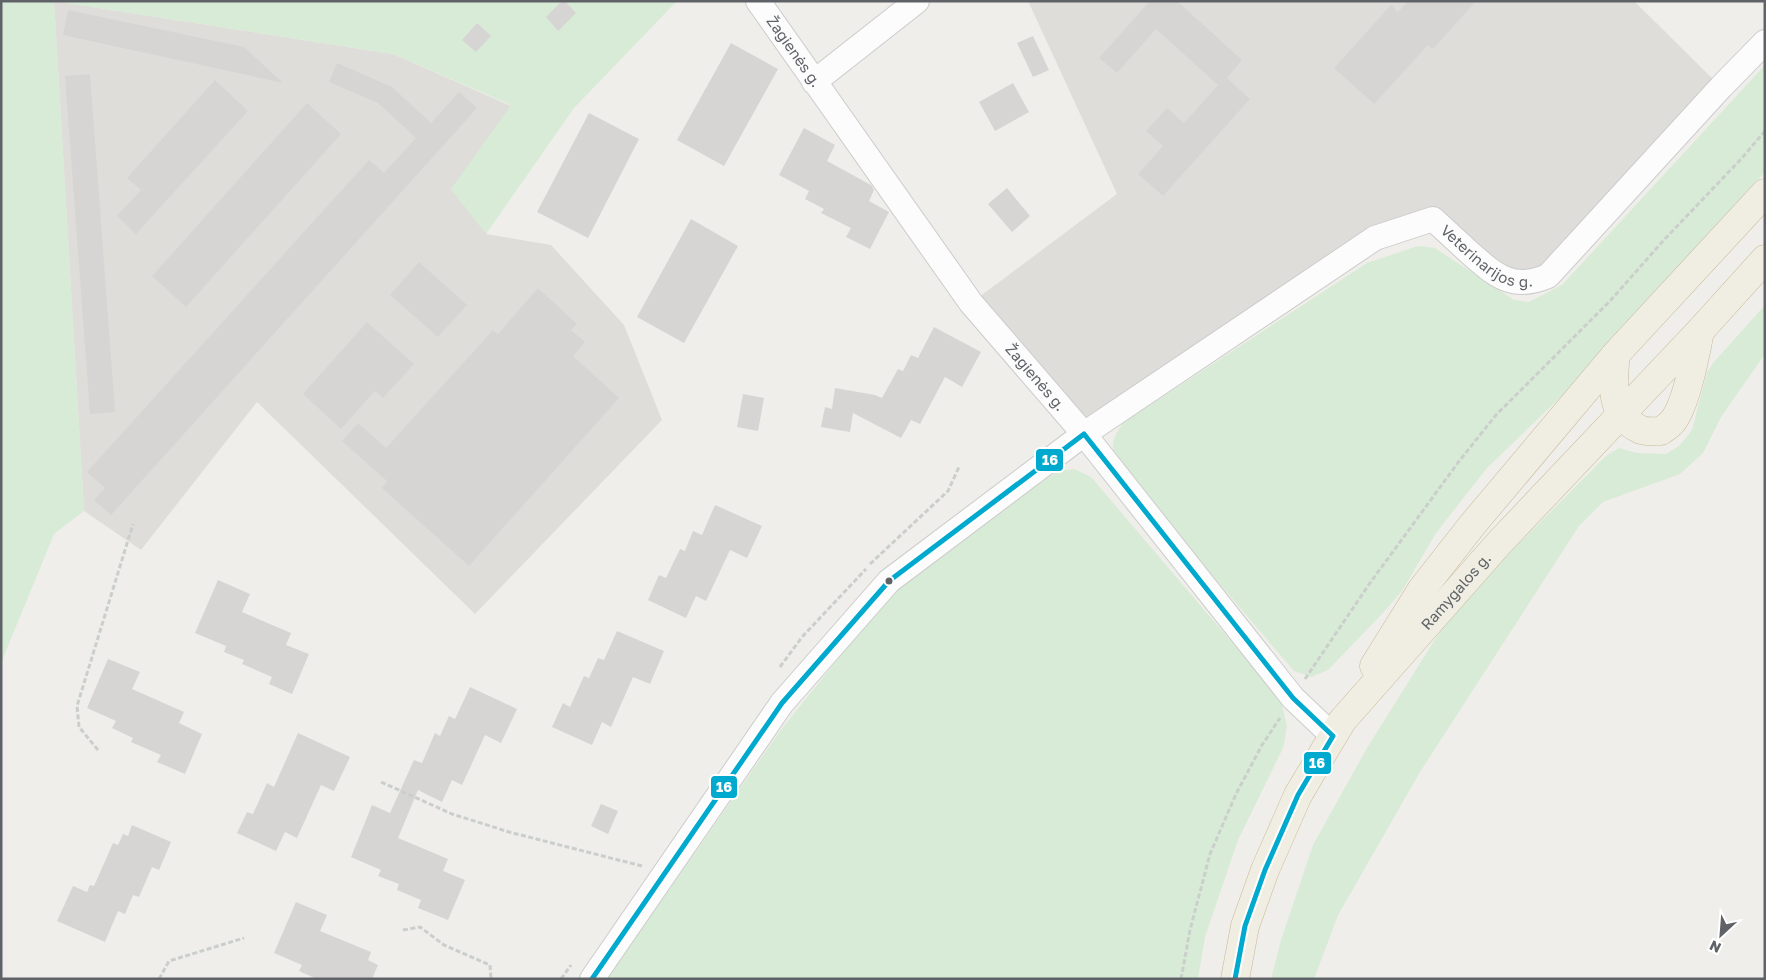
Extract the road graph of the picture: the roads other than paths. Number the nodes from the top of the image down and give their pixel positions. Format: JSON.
{"nodes":[{"id":1,"x":758,"y":1,"type":"edge"},
{"id":2,"x":917,"y":1,"type":"edge"},
{"id":3,"x":1765,"y":42,"type":"edge"},
{"id":4,"x":814,"y":82,"type":"junction"},
{"id":5,"x":1765,"y":193,"type":"edge"},
{"id":6,"x":1765,"y":259,"type":"edge"},
{"id":7,"x":1700,"y":331,"type":"junction"},
{"id":8,"x":1616,"y":354,"type":"junction"},
{"id":9,"x":1620,"y":416,"type":"junction"},
{"id":10,"x":1084,"y":434,"type":"junction"},
{"id":11,"x":1337,"y":729,"type":"junction"},
{"id":12,"x":592,"y":979,"type":"edge"},
{"id":13,"x":1235,"y":979,"type":"edge"}],
"edges":[{"from":1,"to":4,"type":"street","name":"Žagienės g."},
{"from":2,"to":4,"type":"street"},
{"from":3,"to":10,"type":"street","name":"Veterinarijos g."},
{"from":4,"to":10,"type":"street","name":"Žagienės g."},
{"from":5,"to":8,"type":"highway"},
{"from":6,"to":7,"type":"highway","name":"Ramygalos g."},
{"from":7,"to":9,"type":"highway","name":"Ramygalos g."},
{"from":7,"to":9,"type":"highway"},
{"from":8,"to":9,"type":"highway"},
{"from":8,"to":11,"type":"highway"},
{"from":9,"to":11,"type":"highway","name":"Ramygalos g."},
{"from":10,"to":11,"type":"street","name":"Žagienės g."},
{"from":10,"to":12,"type":"street"},
{"from":11,"to":13,"type":"highway","name":"Ramygalos g."}]}
